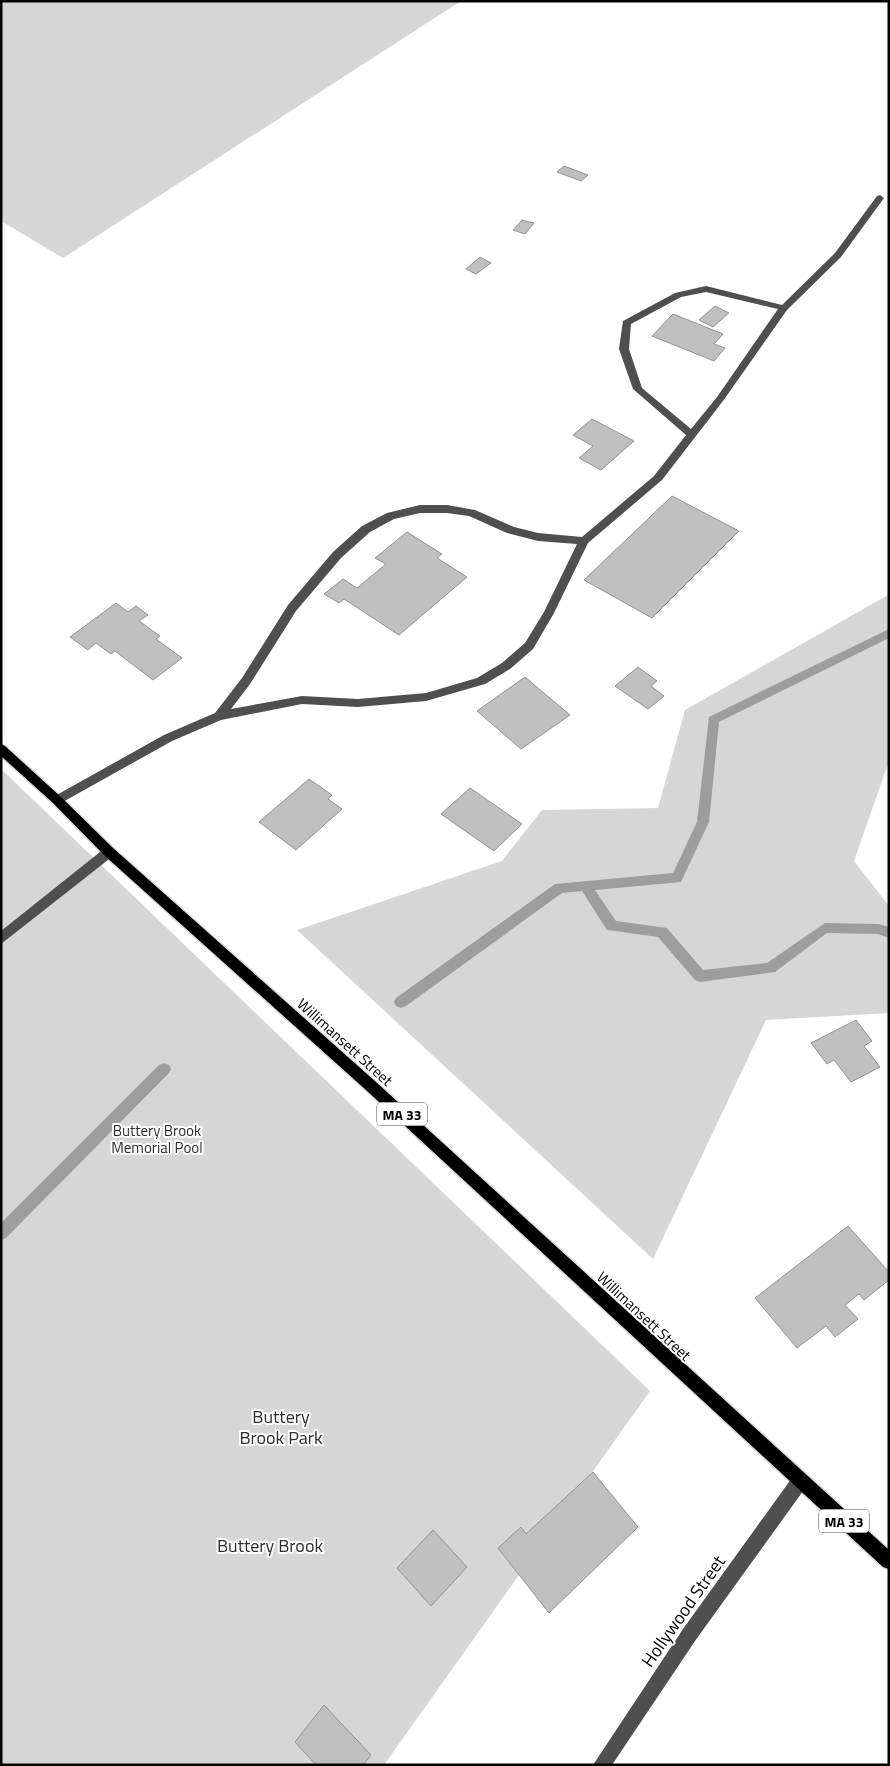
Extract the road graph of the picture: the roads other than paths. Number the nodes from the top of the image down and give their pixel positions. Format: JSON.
{"nodes":[{"id":1,"x":880,"y":198,"type":"dead end"},
{"id":2,"x":784,"y":308,"type":"junction"},
{"id":3,"x":692,"y":435,"type":"junction"},
{"id":4,"x":584,"y":541,"type":"junction"},
{"id":5,"x":219,"y":716,"type":"junction"},
{"id":6,"x":1,"y":749,"type":"edge"},
{"id":7,"x":57,"y":800,"type":"junction"},
{"id":8,"x":109,"y":852,"type":"junction"},
{"id":9,"x":1,"y":939,"type":"edge"},
{"id":10,"x":800,"y":1481,"type":"junction"},
{"id":11,"x":889,"y":1561,"type":"edge"},
{"id":12,"x":602,"y":1765,"type":"edge"}],
"edges":[{"from":1,"to":2,"type":"street"},
{"from":2,"to":3,"type":"street"},
{"from":2,"to":3,"type":"street"},
{"from":3,"to":4,"type":"street"},
{"from":4,"to":5,"type":"street"},
{"from":4,"to":5,"type":"street"},
{"from":5,"to":7,"type":"street"},
{"from":6,"to":7,"type":"main road","name":"Willimansett Street","number":"MA 33"},
{"from":7,"to":8,"type":"main road","name":"Willimansett Street","number":"MA 33"},
{"from":8,"to":9,"type":"street"},
{"from":8,"to":10,"type":"main road","name":"Willimansett Street","number":"MA 33"},
{"from":10,"to":11,"type":"main road","number":"MA 33"},
{"from":10,"to":12,"type":"street","name":"Hollywood Street"}]}
